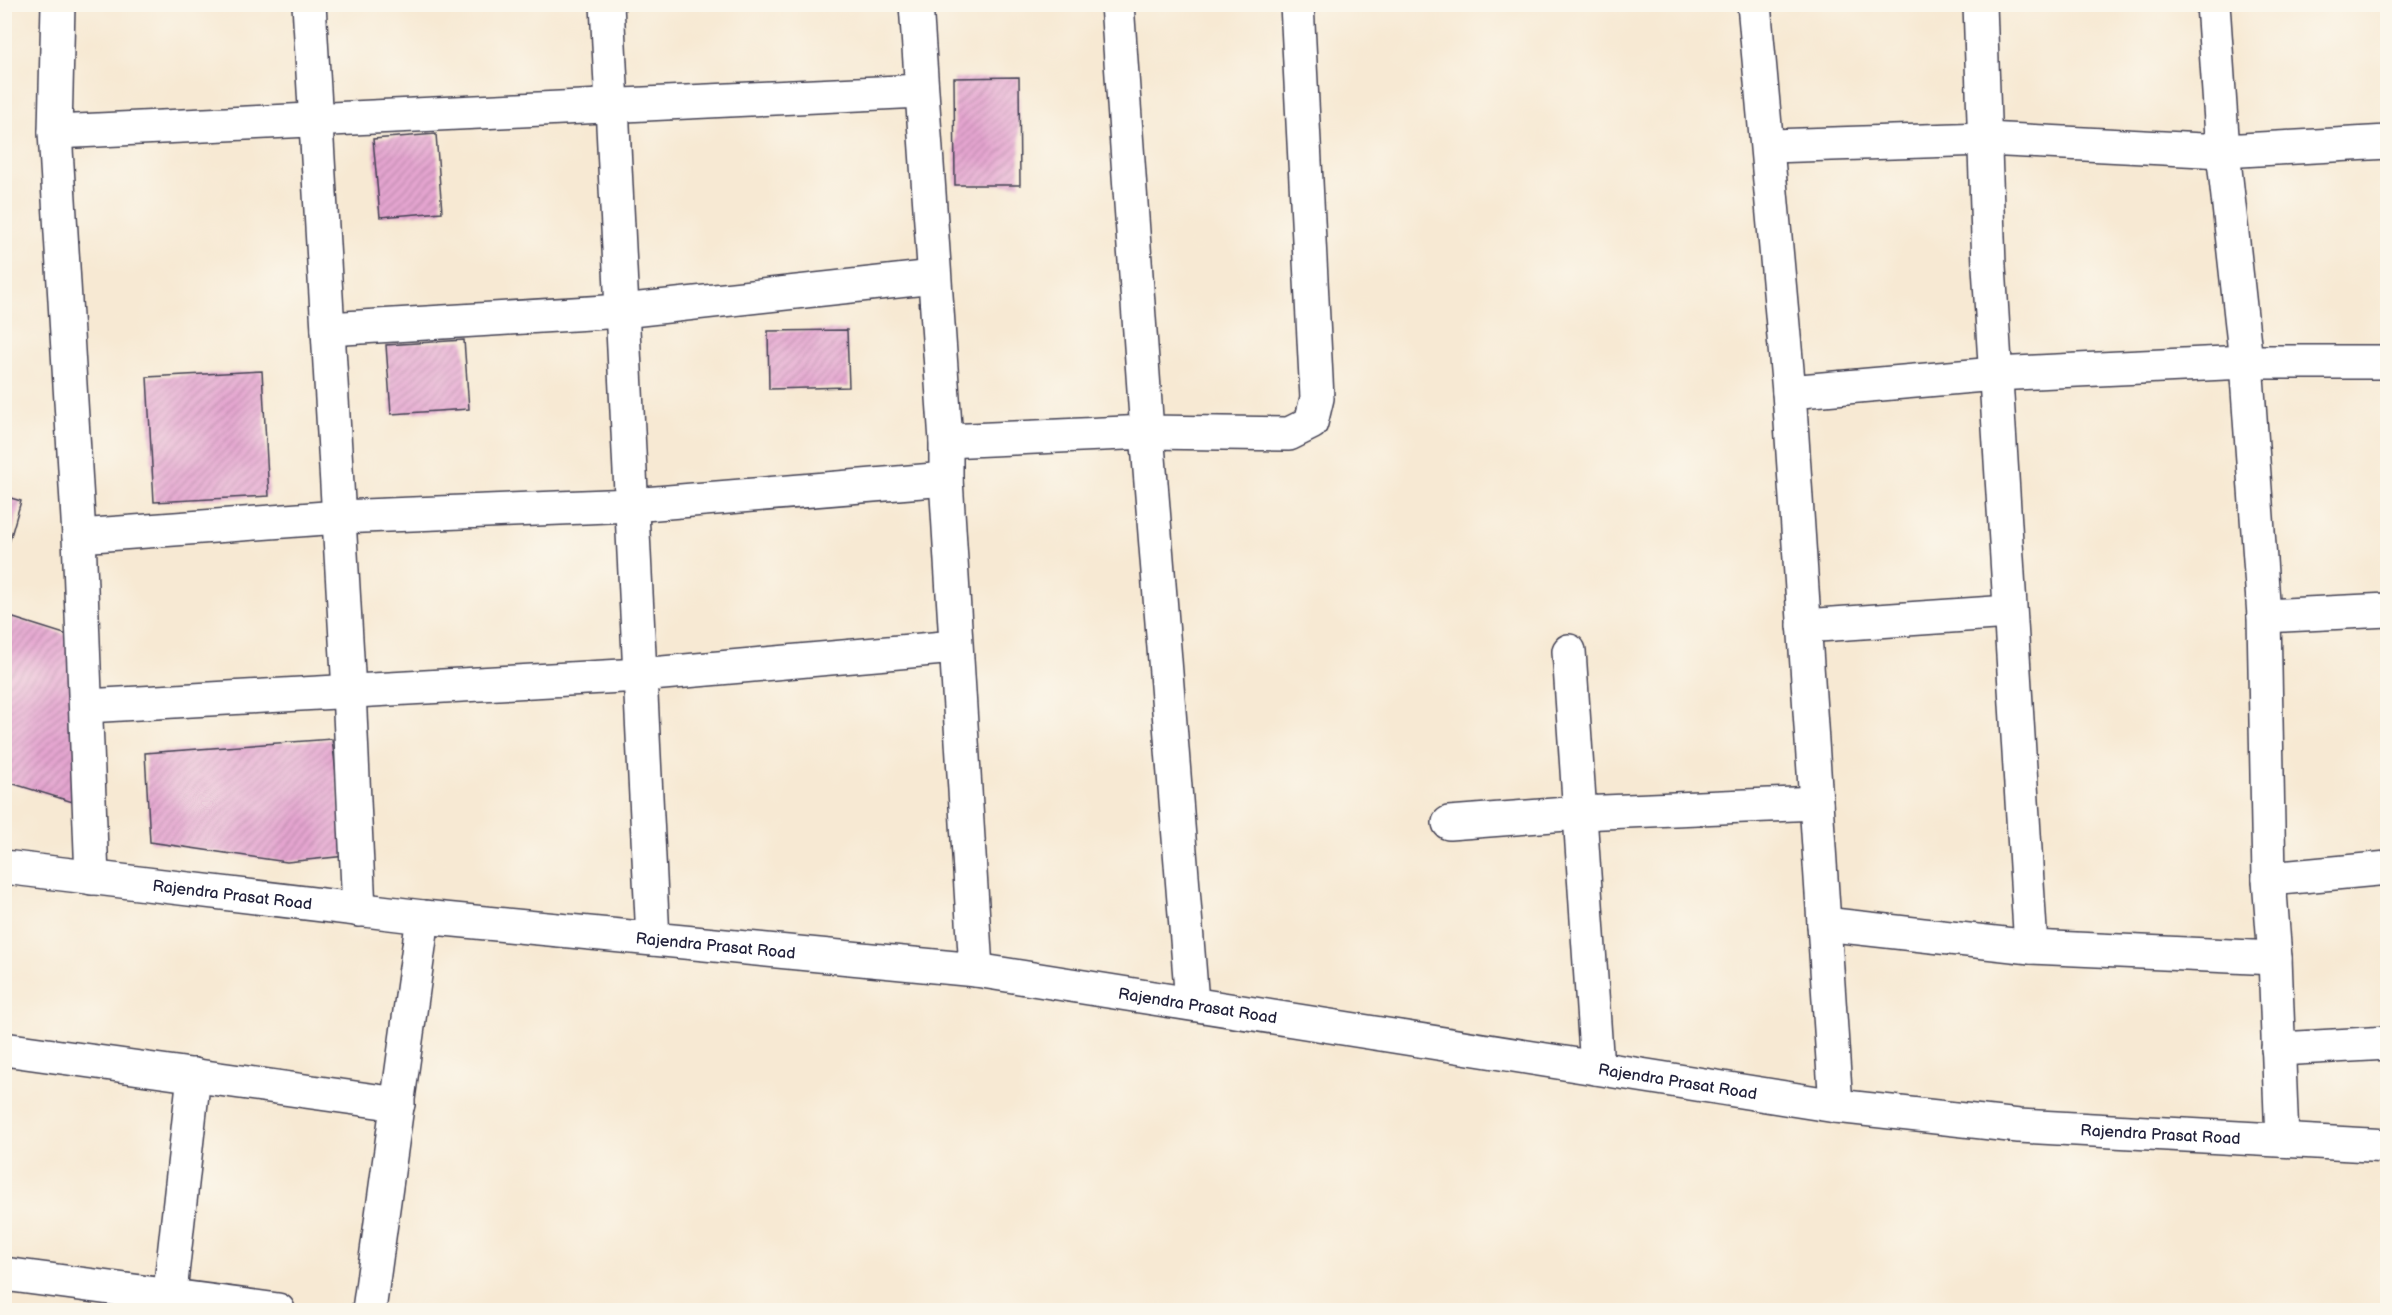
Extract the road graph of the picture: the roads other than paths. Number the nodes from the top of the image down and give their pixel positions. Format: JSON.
{"nodes":[{"id":1,"x":58,"y":4,"type":"edge"},
{"id":2,"x":309,"y":4,"type":"edge"},
{"id":3,"x":607,"y":4,"type":"edge"},
{"id":4,"x":916,"y":4,"type":"edge"},
{"id":5,"x":1117,"y":4,"type":"edge"},
{"id":6,"x":1297,"y":4,"type":"edge"},
{"id":7,"x":1754,"y":4,"type":"edge"},
{"id":8,"x":1980,"y":4,"type":"edge"},
{"id":9,"x":2212,"y":4,"type":"edge"},
{"id":10,"x":921,"y":91,"type":"junction"},
{"id":11,"x":612,"y":106,"type":"junction"},
{"id":12,"x":316,"y":121,"type":"junction"},
{"id":13,"x":55,"y":132,"type":"junction"},
{"id":14,"x":1984,"y":139,"type":"junction"},
{"id":15,"x":2388,"y":142,"type":"edge"},
{"id":16,"x":1768,"y":146,"type":"junction"},
{"id":17,"x":2223,"y":151,"type":"junction"},
{"id":18,"x":934,"y":277,"type":"junction"},
{"id":19,"x":622,"y":311,"type":"junction"},
{"id":20,"x":328,"y":329,"type":"junction"},
{"id":21,"x":2246,"y":362,"type":"junction"},
{"id":22,"x":2388,"y":362,"type":"edge"},
{"id":23,"x":1995,"y":374,"type":"junction"},
{"id":24,"x":1789,"y":392,"type":"junction"},
{"id":25,"x":1148,"y":432,"type":"junction"},
{"id":26,"x":946,"y":441,"type":"junction"},
{"id":27,"x":946,"y":479,"type":"junction"},
{"id":28,"x":632,"y":505,"type":"junction"},
{"id":29,"x":339,"y":517,"type":"junction"},
{"id":30,"x":79,"y":536,"type":"junction"},
{"id":31,"x":2388,"y":610,"type":"edge"},
{"id":32,"x":2010,"y":612,"type":"junction"},
{"id":33,"x":2265,"y":616,"type":"junction"},
{"id":34,"x":1804,"y":626,"type":"junction"},
{"id":35,"x":955,"y":647,"type":"junction"},
{"id":36,"x":1569,"y":651,"type":"dead end"},
{"id":37,"x":640,"y":675,"type":"junction"},
{"id":38,"x":349,"y":692,"type":"junction"},
{"id":39,"x":86,"y":706,"type":"junction"},
{"id":40,"x":1816,"y":803,"type":"junction"},
{"id":41,"x":1580,"y":813,"type":"junction"},
{"id":42,"x":1449,"y":823,"type":"dead end"},
{"id":43,"x":5,"y":868,"type":"edge"},
{"id":44,"x":2388,"y":868,"type":"edge"},
{"id":45,"x":92,"y":878,"type":"junction"},
{"id":46,"x":2269,"y":879,"type":"junction"},
{"id":47,"x":360,"y":910,"type":"junction"},
{"id":48,"x":423,"y":917,"type":"junction"},
{"id":49,"x":1824,"y":924,"type":"junction"},
{"id":50,"x":653,"y":939,"type":"junction"},
{"id":51,"x":2031,"y":947,"type":"junction"},
{"id":52,"x":2275,"y":958,"type":"junction"},
{"id":53,"x":976,"y":970,"type":"junction"},
{"id":54,"x":1192,"y":1003,"type":"junction"},
{"id":55,"x":2388,"y":1043,"type":"edge"},
{"id":56,"x":4,"y":1049,"type":"edge"},
{"id":57,"x":2278,"y":1049,"type":"junction"},
{"id":58,"x":1597,"y":1068,"type":"junction"},
{"id":59,"x":194,"y":1075,"type":"junction"},
{"id":60,"x":398,"y":1104,"type":"junction"},
{"id":61,"x":1836,"y":1106,"type":"junction"},
{"id":62,"x":2282,"y":1140,"type":"junction"},
{"id":63,"x":2388,"y":1146,"type":"edge"},
{"id":64,"x":4,"y":1274,"type":"edge"},
{"id":65,"x":169,"y":1303,"type":"edge"},
{"id":66,"x":278,"y":1311,"type":"edge"},
{"id":67,"x":369,"y":1311,"type":"edge"}],
"edges":[{"from":1,"to":13,"type":"street"},
{"from":2,"to":12,"type":"street"},
{"from":3,"to":11,"type":"street"},
{"from":4,"to":10,"type":"street"},
{"from":5,"to":25,"type":"street"},
{"from":6,"to":25,"type":"street"},
{"from":7,"to":16,"type":"street"},
{"from":8,"to":14,"type":"street"},
{"from":9,"to":17,"type":"street"},
{"from":10,"to":11,"type":"street"},
{"from":10,"to":18,"type":"street"},
{"from":11,"to":12,"type":"street"},
{"from":11,"to":19,"type":"street"},
{"from":12,"to":13,"type":"street"},
{"from":12,"to":20,"type":"street"},
{"from":13,"to":30,"type":"street"},
{"from":14,"to":16,"type":"street"},
{"from":14,"to":17,"type":"street"},
{"from":14,"to":23,"type":"street"},
{"from":15,"to":17,"type":"street"},
{"from":16,"to":24,"type":"street"},
{"from":17,"to":21,"type":"street"},
{"from":18,"to":19,"type":"street"},
{"from":18,"to":26,"type":"street"},
{"from":19,"to":20,"type":"street"},
{"from":19,"to":28,"type":"street"},
{"from":20,"to":29,"type":"street"},
{"from":21,"to":22,"type":"street"},
{"from":21,"to":23,"type":"street"},
{"from":21,"to":33,"type":"street"},
{"from":23,"to":24,"type":"street"},
{"from":23,"to":32,"type":"street"},
{"from":24,"to":34,"type":"street"},
{"from":25,"to":26,"type":"street"},
{"from":25,"to":54,"type":"street"},
{"from":26,"to":27,"type":"street"},
{"from":27,"to":28,"type":"street"},
{"from":27,"to":35,"type":"street"},
{"from":28,"to":29,"type":"street"},
{"from":28,"to":37,"type":"street"},
{"from":29,"to":30,"type":"street"},
{"from":29,"to":38,"type":"street"},
{"from":30,"to":39,"type":"street"},
{"from":31,"to":33,"type":"street"},
{"from":32,"to":34,"type":"street"},
{"from":32,"to":51,"type":"street"},
{"from":33,"to":46,"type":"street"},
{"from":34,"to":40,"type":"street"},
{"from":35,"to":37,"type":"street"},
{"from":35,"to":53,"type":"street"},
{"from":36,"to":41,"type":"street"},
{"from":37,"to":38,"type":"street"},
{"from":37,"to":50,"type":"street"},
{"from":38,"to":39,"type":"street"},
{"from":38,"to":47,"type":"street"},
{"from":39,"to":45,"type":"street"},
{"from":40,"to":41,"type":"street"},
{"from":40,"to":49,"type":"street"},
{"from":41,"to":42,"type":"street"},
{"from":41,"to":58,"type":"street"},
{"from":43,"to":45,"type":"street","name":"Rajendra Prasat Road"},
{"from":44,"to":46,"type":"street"},
{"from":45,"to":47,"type":"street","name":"Rajendra Prasat Road"},
{"from":46,"to":52,"type":"street"},
{"from":47,"to":48,"type":"street","name":"Rajendra Prasat Road"},
{"from":48,"to":50,"type":"street","name":"Rajendra Prasat Road"},
{"from":48,"to":60,"type":"street"},
{"from":49,"to":51,"type":"street"},
{"from":49,"to":61,"type":"street"},
{"from":50,"to":53,"type":"street","name":"Rajendra Prasat Road"},
{"from":51,"to":52,"type":"street"},
{"from":52,"to":57,"type":"street"},
{"from":53,"to":54,"type":"street","name":"Rajendra Prasat Road"},
{"from":54,"to":58,"type":"street","name":"Rajendra Prasat Road"},
{"from":55,"to":57,"type":"street"},
{"from":56,"to":59,"type":"street"},
{"from":57,"to":62,"type":"street"},
{"from":58,"to":61,"type":"street","name":"Rajendra Prasat Road"},
{"from":59,"to":60,"type":"street"},
{"from":59,"to":65,"type":"street"},
{"from":60,"to":67,"type":"street"},
{"from":61,"to":62,"type":"street","name":"Rajendra Prasat Road"},
{"from":62,"to":63,"type":"street","name":"Rajendra Prasat Road"},
{"from":64,"to":65,"type":"street"},
{"from":65,"to":66,"type":"street"}]}
